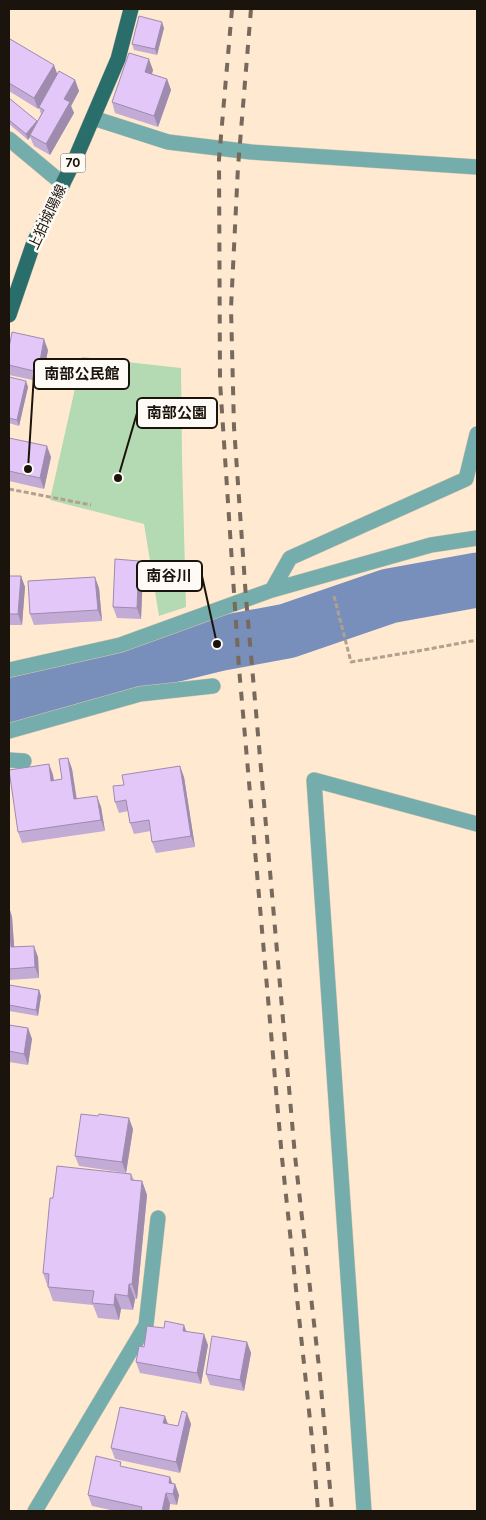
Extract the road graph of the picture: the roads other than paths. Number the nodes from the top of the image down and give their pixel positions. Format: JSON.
{"nodes":[{"id":1,"x":131,"y":9,"type":"edge"},
{"id":2,"x":93,"y":118,"type":"junction"},
{"id":3,"x":9,"y":139,"type":"edge"},
{"id":4,"x":477,"y":166,"type":"edge"},
{"id":5,"x":63,"y":184,"type":"junction"},
{"id":6,"x":9,"y":315,"type":"edge"},
{"id":7,"x":477,"y":434,"type":"edge"},
{"id":8,"x":477,"y":538,"type":"edge"},
{"id":9,"x":272,"y":590,"type":"junction"},
{"id":10,"x":9,"y":670,"type":"edge"},
{"id":11,"x":213,"y":686,"type":"dead end"},
{"id":12,"x":9,"y":731,"type":"edge"},
{"id":13,"x":9,"y":760,"type":"edge"},
{"id":14,"x":24,"y":761,"type":"dead end"},
{"id":15,"x":477,"y":824,"type":"edge"},
{"id":16,"x":158,"y":1218,"type":"dead end"},
{"id":17,"x":35,"y":1511,"type":"edge"},
{"id":18,"x":364,"y":1511,"type":"edge"}],
"edges":[{"from":1,"to":2,"type":"main road","name":"上狛城陽線","number":"70"},
{"from":2,"to":4,"type":"street"},
{"from":2,"to":5,"type":"main road","name":"上狛城陽線","number":"70"},
{"from":3,"to":5,"type":"street"},
{"from":5,"to":6,"type":"main road","name":"上狛城陽線","number":"70"},
{"from":7,"to":9,"type":"street"},
{"from":8,"to":9,"type":"street"},
{"from":9,"to":10,"type":"street"},
{"from":11,"to":12,"type":"street"},
{"from":13,"to":14,"type":"street"},
{"from":15,"to":18,"type":"street"},
{"from":16,"to":17,"type":"street"}]}
